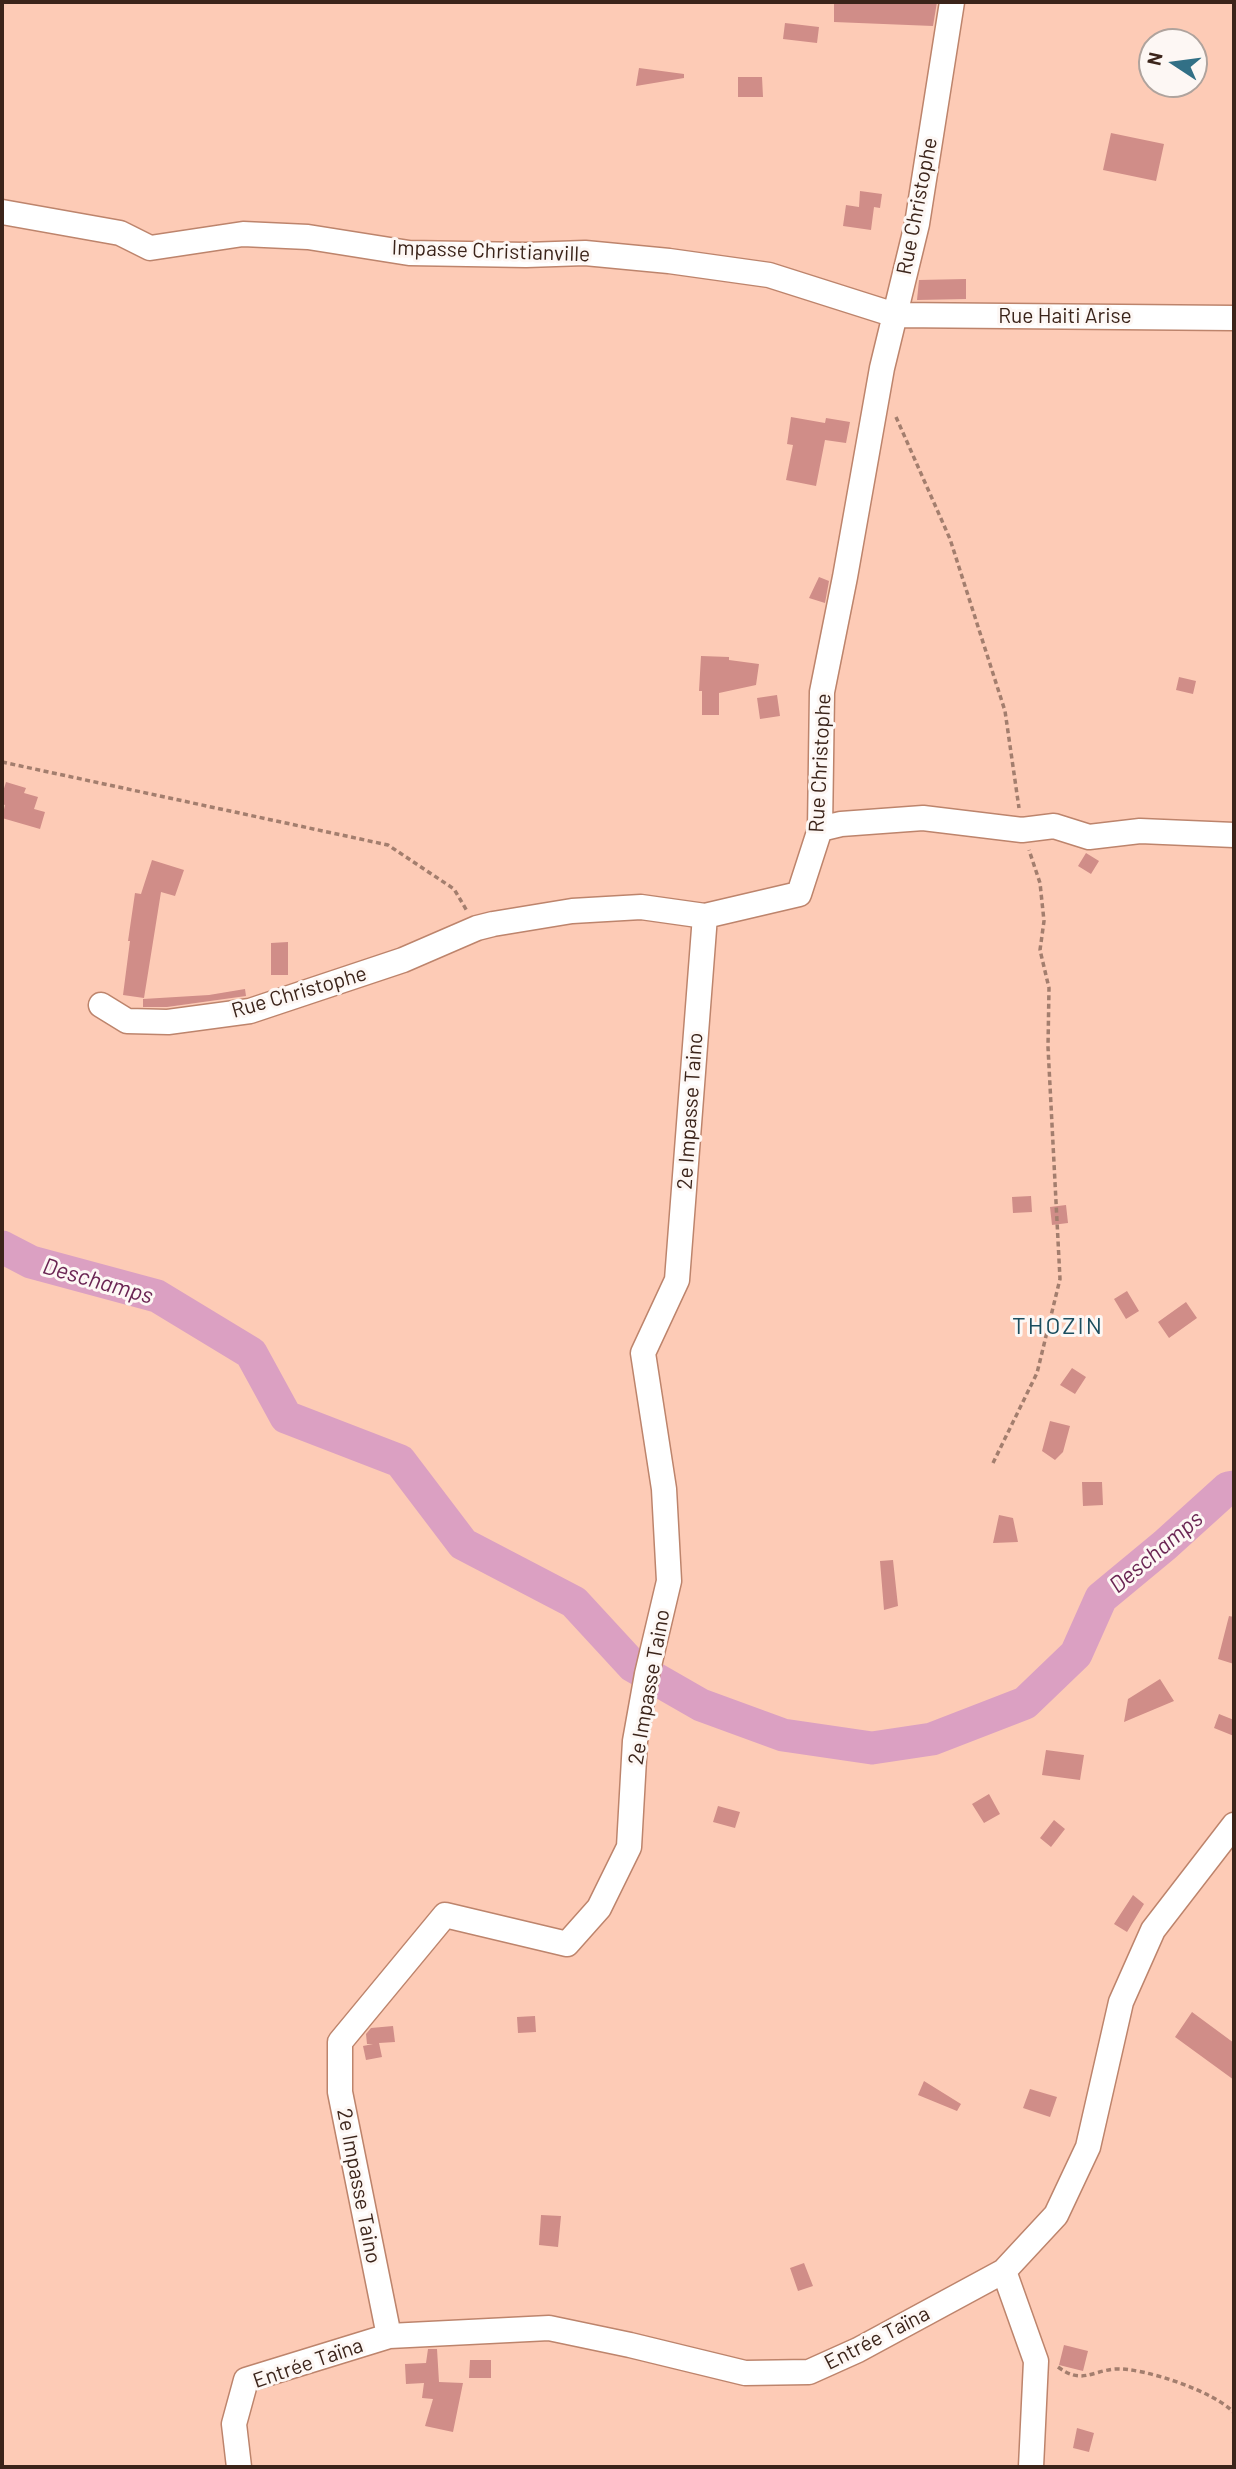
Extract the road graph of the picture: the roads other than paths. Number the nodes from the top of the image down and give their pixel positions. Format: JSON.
{"nodes":[{"id":1,"x":952,"y":2,"type":"edge"},
{"id":2,"x":2,"y":212,"type":"edge"},
{"id":3,"x":895,"y":315,"type":"junction"},
{"id":4,"x":1234,"y":318,"type":"edge"},
{"id":5,"x":820,"y":829,"type":"junction"},
{"id":6,"x":1234,"y":835,"type":"edge"},
{"id":7,"x":705,"y":916,"type":"junction"},
{"id":8,"x":101,"y":1005,"type":"dead end"},
{"id":9,"x":1234,"y":1825,"type":"edge"},
{"id":10,"x":1004,"y":2271,"type":"junction"},
{"id":11,"x":389,"y":2336,"type":"junction"},
{"id":12,"x":239,"y":2467,"type":"edge"},
{"id":13,"x":1031,"y":2467,"type":"edge"}],
"edges":[{"from":1,"to":3,"type":"street","name":"Rue Christophe"},
{"from":2,"to":3,"type":"street","name":"Impasse Christianville"},
{"from":3,"to":4,"type":"street","name":"Rue Haiti Arise"},
{"from":3,"to":5,"type":"street","name":"Rue Christophe"},
{"from":5,"to":6,"type":"street"},
{"from":5,"to":7,"type":"street","name":"Rue Christophe"},
{"from":7,"to":8,"type":"street","name":"Rue Christophe"},
{"from":7,"to":11,"type":"street","name":"2e Impasse Taino"},
{"from":9,"to":10,"type":"street","name":"Entrée Taïna"},
{"from":10,"to":11,"type":"street","name":"Entrée Taïna"},
{"from":10,"to":13,"type":"street"},
{"from":11,"to":12,"type":"street","name":"Entrée Taïna"}]}
